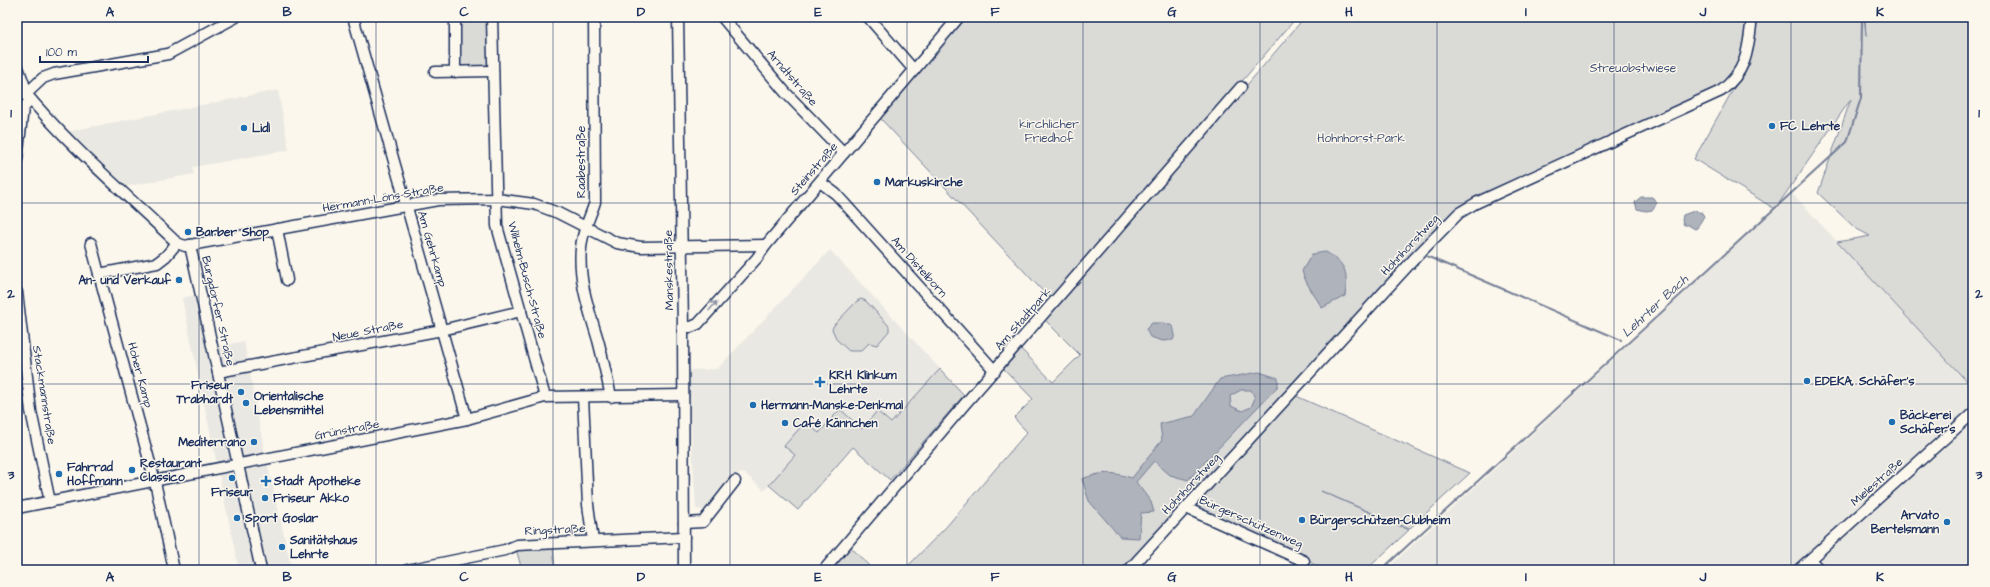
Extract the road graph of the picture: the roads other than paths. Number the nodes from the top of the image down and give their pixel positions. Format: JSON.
{"nodes":[{"id":1,"x":236,"y":17,"type":"edge"},
{"id":2,"x":352,"y":17,"type":"edge"},
{"id":3,"x":455,"y":17,"type":"edge"},
{"id":4,"x":492,"y":17,"type":"edge"},
{"id":5,"x":594,"y":17,"type":"edge"},
{"id":6,"x":678,"y":17,"type":"edge"},
{"id":7,"x":722,"y":17,"type":"edge"},
{"id":8,"x":868,"y":17,"type":"edge"},
{"id":9,"x":959,"y":17,"type":"edge"},
{"id":10,"x":1752,"y":17,"type":"edge"},
{"id":11,"x":17,"y":69,"type":"edge"},
{"id":12,"x":914,"y":70,"type":"junction"},
{"id":13,"x":493,"y":71,"type":"junction"},
{"id":14,"x":435,"y":72,"type":"dead end"},
{"id":15,"x":455,"y":72,"type":"junction"},
{"id":16,"x":17,"y":82,"type":"edge"},
{"id":17,"x":1241,"y":86,"type":"dead end"},
{"id":18,"x":29,"y":97,"type":"junction"},
{"id":19,"x":844,"y":153,"type":"junction"},
{"id":20,"x":17,"y":160,"type":"edge"},
{"id":21,"x":820,"y":182,"type":"junction"},
{"id":22,"x":497,"y":199,"type":"junction"},
{"id":23,"x":406,"y":206,"type":"junction"},
{"id":24,"x":585,"y":227,"type":"junction"},
{"id":25,"x":277,"y":229,"type":"junction"},
{"id":26,"x":91,"y":243,"type":"dead end"},
{"id":27,"x":177,"y":243,"type":"junction"},
{"id":28,"x":190,"y":245,"type":"junction"},
{"id":29,"x":766,"y":245,"type":"junction"},
{"id":30,"x":681,"y":246,"type":"junction"},
{"id":31,"x":99,"y":274,"type":"junction"},
{"id":32,"x":287,"y":280,"type":"dead end"},
{"id":33,"x":17,"y":292,"type":"edge"},
{"id":34,"x":521,"y":312,"type":"junction"},
{"id":35,"x":683,"y":327,"type":"junction"},
{"id":36,"x":442,"y":330,"type":"junction"},
{"id":37,"x":995,"y":371,"type":"junction"},
{"id":38,"x":218,"y":372,"type":"junction"},
{"id":39,"x":684,"y":395,"type":"junction"},
{"id":40,"x":583,"y":396,"type":"junction"},
{"id":41,"x":545,"y":397,"type":"junction"},
{"id":42,"x":611,"y":397,"type":"junction"},
{"id":43,"x":1973,"y":413,"type":"edge"},
{"id":44,"x":468,"y":419,"type":"junction"},
{"id":45,"x":239,"y":465,"type":"junction"},
{"id":46,"x":735,"y":481,"type":"dead end"},
{"id":47,"x":155,"y":482,"type":"junction"},
{"id":48,"x":50,"y":502,"type":"junction"},
{"id":49,"x":17,"y":508,"type":"edge"},
{"id":50,"x":1186,"y":508,"type":"junction"},
{"id":51,"x":684,"y":523,"type":"junction"},
{"id":52,"x":684,"y":537,"type":"junction"},
{"id":53,"x":593,"y":541,"type":"junction"},
{"id":54,"x":1304,"y":560,"type":"dead end"},
{"id":55,"x":1810,"y":560,"type":"junction"},
{"id":56,"x":174,"y":570,"type":"edge"},
{"id":57,"x":261,"y":570,"type":"edge"},
{"id":58,"x":407,"y":570,"type":"edge"},
{"id":59,"x":684,"y":570,"type":"edge"},
{"id":60,"x":824,"y":570,"type":"edge"},
{"id":61,"x":1129,"y":570,"type":"edge"},
{"id":62,"x":1798,"y":570,"type":"edge"},
{"id":63,"x":1820,"y":570,"type":"edge"}],
"edges":[{"from":1,"to":18,"type":"street"},
{"from":2,"to":23,"type":"street","name":"Am Gehrkamp"},
{"from":3,"to":15,"type":"street"},
{"from":4,"to":13,"type":"street","name":"Wilhelm-Busch-Straße"},
{"from":5,"to":24,"type":"street","name":"Raabestraße"},
{"from":6,"to":30,"type":"street","name":"Manskestraße"},
{"from":7,"to":19,"type":"street","name":"Arndtstraße"},
{"from":8,"to":12,"type":"street"},
{"from":9,"to":12,"type":"street","name":"Steinstraße"},
{"from":10,"to":50,"type":"street","name":"Hohnhorstweg"},
{"from":11,"to":18,"type":"main road"},
{"from":12,"to":19,"type":"street","name":"Steinstraße"},
{"from":13,"to":15,"type":"street"},
{"from":13,"to":22,"type":"street","name":"Wilhelm-Busch-Straße"},
{"from":14,"to":15,"type":"street"},
{"from":16,"to":18,"type":"street"},
{"from":17,"to":37,"type":"street","name":"Am Stadtpark"},
{"from":18,"to":20,"type":"street"},
{"from":18,"to":27,"type":"street"},
{"from":19,"to":21,"type":"street","name":"Steinstraße"},
{"from":21,"to":29,"type":"street","name":"Steinstraße"},
{"from":21,"to":37,"type":"street","name":"Am Distelborn"},
{"from":22,"to":23,"type":"street","name":"Hermann-Löns-Straße"},
{"from":22,"to":24,"type":"street","name":"Hermann-Löns-Straße"},
{"from":22,"to":34,"type":"street","name":"Wilhelm-Busch-Straße"},
{"from":23,"to":25,"type":"street","name":"Hermann-Löns-Straße"},
{"from":23,"to":36,"type":"street","name":"Am Gehrkamp"},
{"from":24,"to":30,"type":"street","name":"Hermann-Löns-Straße"},
{"from":24,"to":42,"type":"street","name":"Raabestraße"},
{"from":25,"to":28,"type":"street","name":"Hermann-Löns-Straße"},
{"from":25,"to":32,"type":"street"},
{"from":26,"to":31,"type":"street","name":"Hoher Kamp"},
{"from":27,"to":28,"type":"street","name":"Burgdorfer Straße"},
{"from":27,"to":31,"type":"street"},
{"from":28,"to":38,"type":"street","name":"Burgdorfer Straße"},
{"from":29,"to":30,"type":"street","name":"Hermann-Löns-Straße"},
{"from":35,"to":29,"type":"street","name":"Steinstraße","one_way":true},
{"from":30,"to":35,"type":"street","name":"Manskestraße"},
{"from":31,"to":47,"type":"street","name":"Hoher Kamp"},
{"from":33,"to":48,"type":"street","name":"Stackmannstraße"},
{"from":34,"to":36,"type":"street","name":"Neue Straße"},
{"from":34,"to":41,"type":"street","name":"Wilhelm-Busch-Straße"},
{"from":35,"to":39,"type":"street","name":"Manskestraße"},
{"from":36,"to":38,"type":"street","name":"Neue Straße"},
{"from":36,"to":44,"type":"street","name":"Am Gehrkamp"},
{"from":37,"to":60,"type":"street","name":"Am Stadtpark"},
{"from":38,"to":45,"type":"street","name":"Burgdorfer Straße"},
{"from":39,"to":42,"type":"street","name":"Grünstraße"},
{"from":39,"to":51,"type":"street","name":"Manskestraße"},
{"from":40,"to":41,"type":"street","name":"Grünstraße"},
{"from":40,"to":42,"type":"street","name":"Grünstraße"},
{"from":40,"to":53,"type":"street"},
{"from":41,"to":44,"type":"street","name":"Grünstraße"},
{"from":43,"to":55,"type":"street","name":"Mielestraße"},
{"from":44,"to":45,"type":"street","name":"Grünstraße"},
{"from":45,"to":47,"type":"street","name":"Grünstraße"},
{"from":45,"to":57,"type":"street","name":"Burgdorfer Straße"},
{"from":46,"to":51,"type":"street"},
{"from":47,"to":48,"type":"street","name":"Grünstraße"},
{"from":47,"to":56,"type":"street","name":"Hoher Kamp"},
{"from":48,"to":49,"type":"street","name":"Grünstraße"},
{"from":50,"to":54,"type":"street","name":"Bürgerschützenweg"},
{"from":50,"to":61,"type":"street","name":"Hohnhorstweg"},
{"from":51,"to":52,"type":"street","name":"Manskestraße"},
{"from":52,"to":53,"type":"street","name":"Ringstraße"},
{"from":52,"to":59,"type":"street","name":"Manskestraße"},
{"from":53,"to":58,"type":"street","name":"Ringstraße"},
{"from":55,"to":62,"type":"street","name":"Mielestraße"},
{"from":55,"to":63,"type":"street"}]}
